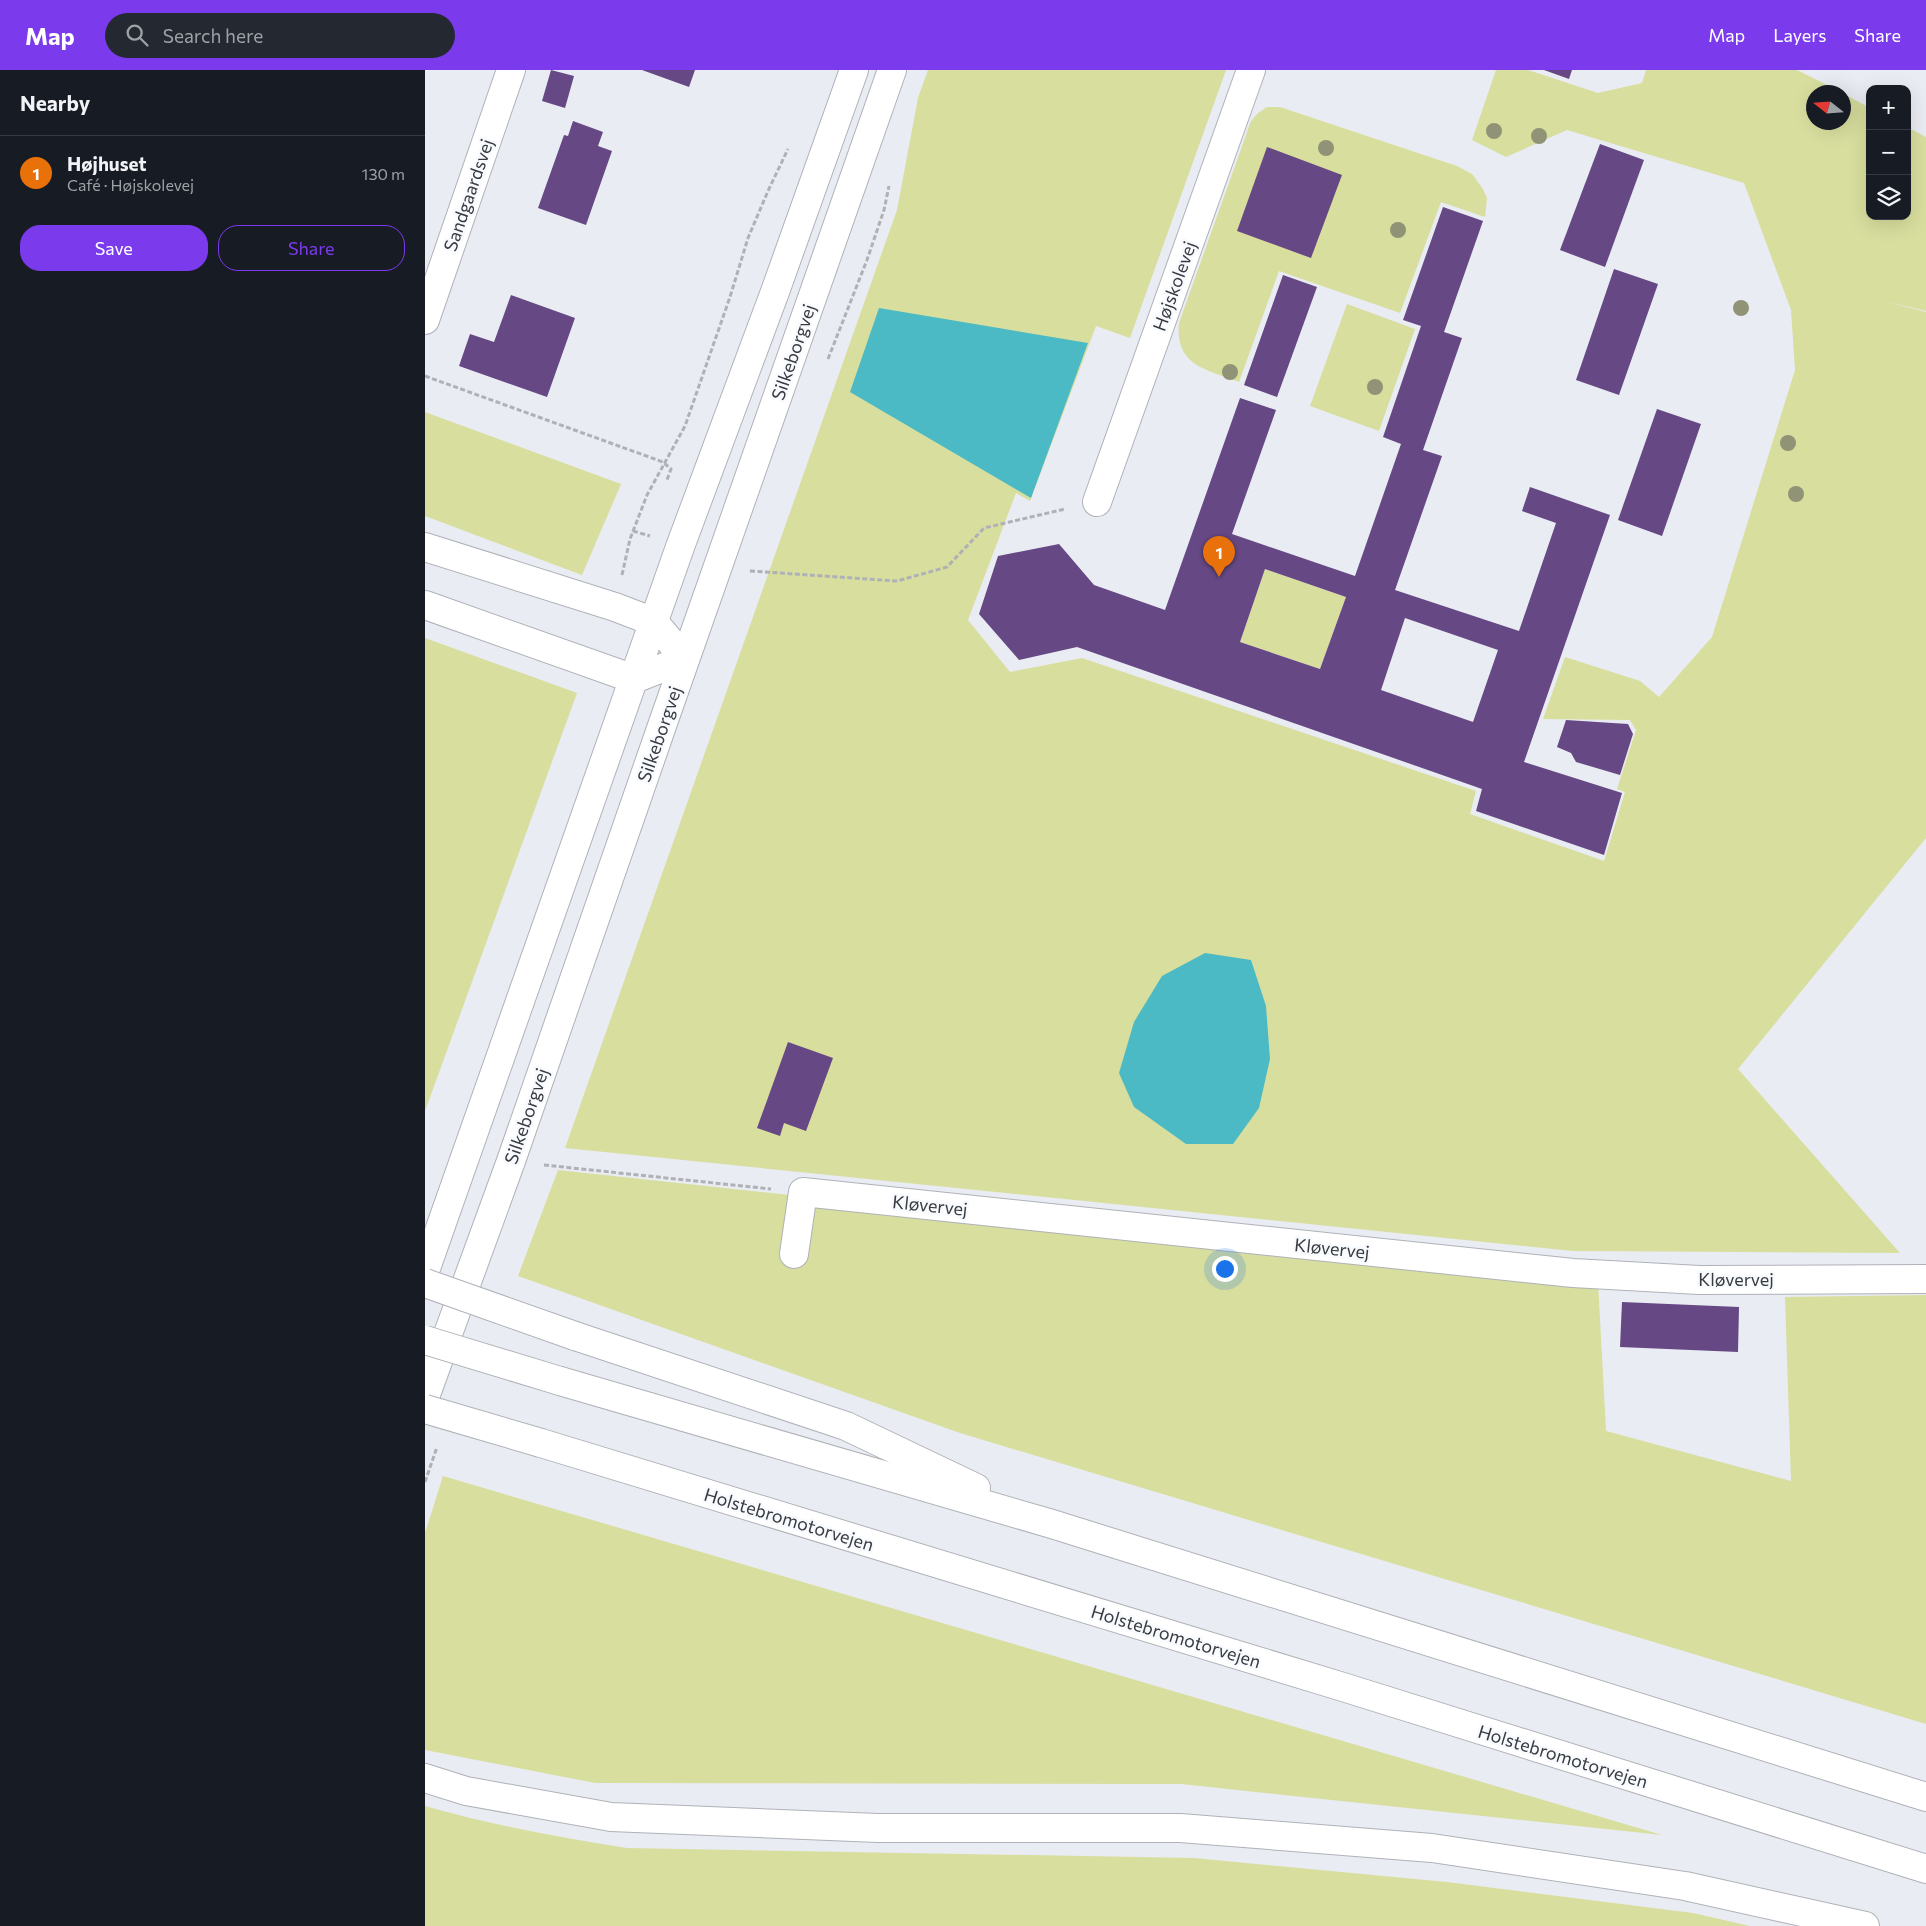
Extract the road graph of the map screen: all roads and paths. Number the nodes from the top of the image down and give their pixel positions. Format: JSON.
{"nodes":[{"id":1,"x":511,"y":70,"type":"edge"},
{"id":2,"x":854,"y":70,"type":"edge"},
{"id":3,"x":892,"y":70,"type":"edge"},
{"id":4,"x":1251,"y":70,"type":"edge"},
{"id":5,"x":792,"y":140,"type":"dead end"},
{"id":6,"x":425,"y":320,"type":"edge"},
{"id":7,"x":425,"y":376,"type":"edge"},
{"id":8,"x":663,"y":462,"type":"junction"},
{"id":9,"x":665,"y":485,"type":"dead end"},
{"id":10,"x":1097,"y":502,"type":"joint"},
{"id":11,"x":651,"y":527,"type":"dead end"},
{"id":12,"x":633,"y":530,"type":"junction"},
{"id":13,"x":425,"y":547,"type":"edge"},
{"id":14,"x":627,"y":548,"type":"dead end"},
{"id":15,"x":748,"y":571,"type":"dead end"},
{"id":16,"x":425,"y":605,"type":"edge"},
{"id":17,"x":654,"y":622,"type":"junction"},
{"id":18,"x":685,"y":660,"type":"junction"},
{"id":19,"x":634,"y":679,"type":"junction"},
{"id":20,"x":511,"y":1161,"type":"junction"},
{"id":21,"x":803,"y":1192,"type":"junction"},
{"id":22,"x":794,"y":1254,"type":"dead end"},
{"id":23,"x":425,"y":1271,"type":"edge"},
{"id":24,"x":1926,"y":1278,"type":"edge"},
{"id":25,"x":425,"y":1283,"type":"edge"},
{"id":26,"x":425,"y":1340,"type":"edge"},
{"id":27,"x":425,"y":1398,"type":"edge"},
{"id":28,"x":425,"y":1409,"type":"edge"},
{"id":29,"x":1052,"y":1524,"type":"junction"},
{"id":30,"x":425,"y":1778,"type":"edge"},
{"id":31,"x":1926,"y":1797,"type":"edge"},
{"id":32,"x":1926,"y":1869,"type":"edge"},
{"id":33,"x":1865,"y":1926,"type":"edge"}],
"edges":[{"from":1,"to":6,"type":"main road","name":"Sandgaardsvej"},
{"from":2,"to":17,"type":"main road","name":"Silkeborgvej"},
{"from":3,"to":18,"type":"main road","name":"Silkeborgvej"},
{"from":4,"to":10,"type":"main road","name":"Højskolevej"},
{"from":5,"to":8,"type":"path"},
{"from":7,"to":8,"type":"path"},
{"from":8,"to":9,"type":"path"},
{"from":8,"to":12,"type":"path"},
{"from":10,"to":15,"type":"path"},
{"from":11,"to":12,"type":"path"},
{"from":12,"to":14,"type":"path"},
{"from":13,"to":17,"type":"main road"},
{"from":16,"to":19,"type":"main road"},
{"from":17,"to":18,"type":"main road"},
{"from":17,"to":19,"type":"main road","name":"Silkeborgvej"},
{"from":18,"to":19,"type":"main road"},
{"from":18,"to":20,"type":"main road","name":"Silkeborgvej"},
{"from":19,"to":23,"type":"main road","name":"Silkeborgvej"},
{"from":20,"to":21,"type":"path"},
{"from":20,"to":27,"type":"main road","name":"Silkeborgvej"},
{"from":21,"to":22,"type":"main road"},
{"from":21,"to":24,"type":"main road","name":"Kløvervej"},
{"from":25,"to":29,"type":"main road","bridge":true},
{"from":26,"to":29,"type":"main road","bridge":true},
{"from":28,"to":32,"type":"main road","name":"Holstebromotorvejen","bridge":true},
{"from":29,"to":31,"type":"main road"},
{"from":30,"to":33,"type":"main road"}]}
